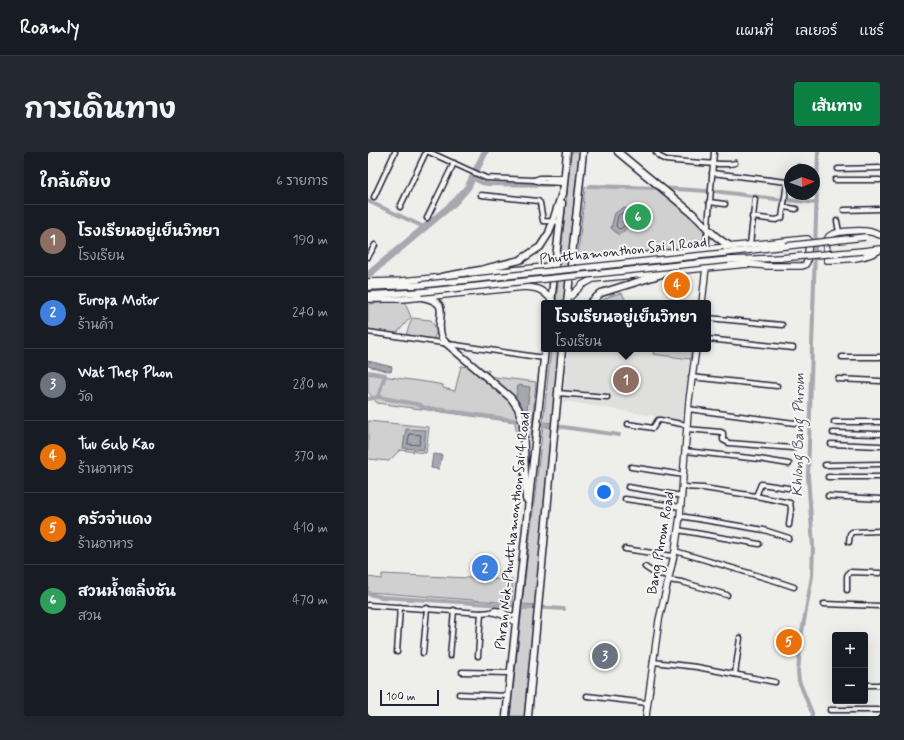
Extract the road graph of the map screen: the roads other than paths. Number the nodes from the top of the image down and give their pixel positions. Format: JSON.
{"nodes":[{"id":1,"x":395,"y":152,"type":"edge"},
{"id":2,"x":426,"y":152,"type":"edge"},
{"id":3,"x":429,"y":152,"type":"edge"},
{"id":4,"x":567,"y":152,"type":"edge"},
{"id":5,"x":583,"y":152,"type":"edge"},
{"id":6,"x":618,"y":152,"type":"edge"},
{"id":7,"x":656,"y":152,"type":"edge"},
{"id":8,"x":714,"y":152,"type":"edge"},
{"id":9,"x":713,"y":162,"type":"junction"},
{"id":10,"x":454,"y":163,"type":"junction"},
{"id":11,"x":735,"y":163,"type":"dead end"},
{"id":12,"x":880,"y":168,"type":"edge"},
{"id":13,"x":838,"y":169,"type":"dead end"},
{"id":14,"x":712,"y":173,"type":"junction"},
{"id":15,"x":835,"y":180,"type":"dead end"},
{"id":16,"x":880,"y":180,"type":"edge"},
{"id":17,"x":564,"y":181,"type":"junction"},
{"id":18,"x":784,"y":182,"type":"edge"},
{"id":19,"x":563,"y":190,"type":"junction"},
{"id":20,"x":481,"y":195,"type":"dead end"},
{"id":21,"x":374,"y":197,"type":"dead end"},
{"id":22,"x":755,"y":199,"type":"dead end"},
{"id":23,"x":785,"y":200,"type":"edge"},
{"id":24,"x":710,"y":202,"type":"junction"},
{"id":25,"x":725,"y":204,"type":"dead end"},
{"id":26,"x":400,"y":207,"type":"dead end"},
{"id":27,"x":784,"y":207,"type":"junction"},
{"id":28,"x":796,"y":209,"type":"dead end"},
{"id":29,"x":880,"y":209,"type":"edge"},
{"id":30,"x":844,"y":210,"type":"dead end"},
{"id":31,"x":752,"y":217,"type":"junction"},
{"id":32,"x":427,"y":218,"type":"dead end"},
{"id":33,"x":837,"y":221,"type":"dead end"},
{"id":34,"x":552,"y":222,"type":"junction"},
{"id":35,"x":560,"y":222,"type":"junction"},
{"id":36,"x":708,"y":228,"type":"junction"},
{"id":37,"x":839,"y":232,"type":"junction"},
{"id":38,"x":880,"y":236,"type":"edge"},
{"id":39,"x":375,"y":245,"type":"dead end"},
{"id":40,"x":750,"y":245,"type":"junction"},
{"id":41,"x":743,"y":246,"type":"junction"},
{"id":42,"x":733,"y":247,"type":"junction"},
{"id":43,"x":761,"y":248,"type":"junction"},
{"id":44,"x":706,"y":250,"type":"junction"},
{"id":45,"x":880,"y":250,"type":"edge"},
{"id":46,"x":368,"y":257,"type":"edge"},
{"id":47,"x":572,"y":258,"type":"junction"},
{"id":48,"x":777,"y":258,"type":"junction"},
{"id":49,"x":620,"y":259,"type":"junction"},
{"id":50,"x":556,"y":262,"type":"junction"},
{"id":51,"x":747,"y":264,"type":"junction"},
{"id":52,"x":706,"y":267,"type":"junction"},
{"id":53,"x":508,"y":270,"type":"junction"},
{"id":54,"x":672,"y":271,"type":"junction"},
{"id":55,"x":442,"y":277,"type":"junction"},
{"id":56,"x":618,"y":277,"type":"junction"},
{"id":57,"x":368,"y":282,"type":"edge"},
{"id":58,"x":368,"y":287,"type":"edge"},
{"id":59,"x":507,"y":289,"type":"junction"},
{"id":60,"x":422,"y":294,"type":"junction"},
{"id":61,"x":369,"y":298,"type":"edge"},
{"id":62,"x":551,"y":300,"type":"edge"},
{"id":63,"x":552,"y":300,"type":"edge"},
{"id":64,"x":567,"y":300,"type":"edge"},
{"id":65,"x":568,"y":300,"type":"edge"},
{"id":66,"x":594,"y":300,"type":"edge"},
{"id":67,"x":702,"y":300,"type":"edge"},
{"id":68,"x":711,"y":318,"type":"edge"},
{"id":69,"x":782,"y":325,"type":"dead end"},
{"id":70,"x":368,"y":332,"type":"edge"},
{"id":71,"x":711,"y":339,"type":"edge"},
{"id":72,"x":446,"y":343,"type":"junction"},
{"id":73,"x":793,"y":348,"type":"dead end"},
{"id":74,"x":545,"y":352,"type":"edge"},
{"id":75,"x":562,"y":352,"type":"edge"},
{"id":76,"x":695,"y":352,"type":"edge"},
{"id":77,"x":842,"y":357,"type":"dead end"},
{"id":78,"x":880,"y":357,"type":"edge"},
{"id":79,"x":544,"y":358,"type":"junction"},
{"id":80,"x":691,"y":377,"type":"junction"},
{"id":81,"x":838,"y":379,"type":"dead end"},
{"id":82,"x":880,"y":381,"type":"edge"},
{"id":83,"x":777,"y":386,"type":"dead end"},
{"id":84,"x":558,"y":393,"type":"junction"},
{"id":85,"x":607,"y":397,"type":"dead end"},
{"id":86,"x":688,"y":409,"type":"junction"},
{"id":87,"x":834,"y":422,"type":"dead end"},
{"id":88,"x":880,"y":422,"type":"edge"},
{"id":89,"x":628,"y":424,"type":"dead end"},
{"id":90,"x":802,"y":424,"type":"dead end"},
{"id":91,"x":687,"y":428,"type":"junction"},
{"id":92,"x":833,"y":433,"type":"dead end"},
{"id":93,"x":718,"y":434,"type":"dead end"},
{"id":94,"x":880,"y":434,"type":"edge"},
{"id":95,"x":831,"y":444,"type":"dead end"},
{"id":96,"x":880,"y":446,"type":"edge"},
{"id":97,"x":793,"y":448,"type":"dead end"},
{"id":98,"x":685,"y":452,"type":"junction"},
{"id":99,"x":790,"y":464,"type":"dead end"},
{"id":100,"x":880,"y":464,"type":"edge"},
{"id":101,"x":825,"y":465,"type":"dead end"},
{"id":102,"x":631,"y":467,"type":"dead end"},
{"id":103,"x":684,"y":475,"type":"junction"},
{"id":104,"x":828,"y":477,"type":"dead end"},
{"id":105,"x":880,"y":477,"type":"edge"},
{"id":106,"x":628,"y":487,"type":"dead end"},
{"id":107,"x":683,"y":487,"type":"junction"},
{"id":108,"x":788,"y":488,"type":"dead end"},
{"id":109,"x":682,"y":496,"type":"junction"},
{"id":110,"x":756,"y":496,"type":"junction"},
{"id":111,"x":828,"y":496,"type":"dead end"},
{"id":112,"x":880,"y":498,"type":"edge"},
{"id":113,"x":625,"y":499,"type":"dead end"},
{"id":114,"x":681,"y":507,"type":"junction"},
{"id":115,"x":680,"y":516,"type":"junction"},
{"id":116,"x":527,"y":518,"type":"junction"},
{"id":117,"x":789,"y":524,"type":"dead end"},
{"id":118,"x":678,"y":530,"type":"junction"},
{"id":119,"x":880,"y":531,"type":"edge"},
{"id":120,"x":789,"y":538,"type":"dead end"},
{"id":121,"x":849,"y":542,"type":"dead end"},
{"id":122,"x":759,"y":544,"type":"dead end"},
{"id":123,"x":625,"y":549,"type":"dead end"},
{"id":124,"x":674,"y":554,"type":"junction"},
{"id":125,"x":645,"y":567,"type":"dead end"},
{"id":126,"x":880,"y":573,"type":"edge"},
{"id":127,"x":668,"y":578,"type":"junction"},
{"id":128,"x":794,"y":587,"type":"dead end"},
{"id":129,"x":847,"y":590,"type":"dead end"},
{"id":130,"x":727,"y":595,"type":"dead end"},
{"id":131,"x":824,"y":604,"type":"dead end"},
{"id":132,"x":368,"y":605,"type":"edge"},
{"id":133,"x":880,"y":606,"type":"edge"},
{"id":134,"x":400,"y":607,"type":"junction"},
{"id":135,"x":427,"y":608,"type":"junction"},
{"id":136,"x":454,"y":610,"type":"junction"},
{"id":137,"x":491,"y":612,"type":"junction"},
{"id":138,"x":481,"y":613,"type":"junction"},
{"id":139,"x":516,"y":615,"type":"junction"},
{"id":140,"x":516,"y":623,"type":"junction"},
{"id":141,"x":740,"y":638,"type":"dead end"},
{"id":142,"x":396,"y":652,"type":"dead end"},
{"id":143,"x":424,"y":654,"type":"dead end"},
{"id":144,"x":450,"y":656,"type":"dead end"},
{"id":145,"x":478,"y":656,"type":"dead end"},
{"id":146,"x":653,"y":662,"type":"junction"},
{"id":147,"x":462,"y":672,"type":"dead end"},
{"id":148,"x":510,"y":673,"type":"junction"},
{"id":149,"x":735,"y":674,"type":"junction"},
{"id":150,"x":775,"y":682,"type":"dead end"},
{"id":151,"x":868,"y":685,"type":"edge"},
{"id":152,"x":880,"y":685,"type":"edge"},
{"id":153,"x":459,"y":694,"type":"dead end"},
{"id":154,"x":508,"y":696,"type":"junction"},
{"id":155,"x":587,"y":696,"type":"dead end"},
{"id":156,"x":647,"y":703,"type":"junction"},
{"id":157,"x":830,"y":710,"type":"dead end"},
{"id":158,"x":880,"y":710,"type":"edge"},
{"id":159,"x":506,"y":716,"type":"edge"},
{"id":160,"x":528,"y":716,"type":"edge"},
{"id":161,"x":646,"y":716,"type":"edge"}],
"edges":[{"from":1,"to":21,"type":"street"},
{"from":2,"to":26,"type":"street"},
{"from":3,"to":10,"type":"street"},
{"from":4,"to":17,"type":"main road"},
{"from":5,"to":47,"type":"main road"},
{"from":6,"to":36,"type":"main road"},
{"from":7,"to":9,"type":"street"},
{"from":8,"to":9,"type":"street"},
{"from":9,"to":11,"type":"street"},
{"from":9,"to":14,"type":"street"},
{"from":10,"to":17,"type":"street"},
{"from":10,"to":32,"type":"street"},
{"from":12,"to":13,"type":"street"},
{"from":14,"to":18,"type":"street"},
{"from":14,"to":24,"type":"street"},
{"from":15,"to":16,"type":"street"},
{"from":17,"to":19,"type":"main road"},
{"from":19,"to":34,"type":"main road"},
{"from":19,"to":35,"type":"main road"},
{"from":20,"to":34,"type":"street"},
{"from":22,"to":31,"type":"street"},
{"from":23,"to":27,"type":"street"},
{"from":24,"to":25,"type":"street"},
{"from":24,"to":36,"type":"street"},
{"from":27,"to":28,"type":"street"},
{"from":27,"to":31,"type":"street"},
{"from":29,"to":30,"type":"street"},
{"from":31,"to":40,"type":"street"},
{"from":33,"to":37,"type":"street"},
{"from":34,"to":35,"type":"street"},
{"from":34,"to":55,"type":"main road"},
{"from":35,"to":50,"type":"main road"},
{"from":36,"to":42,"type":"main road"},
{"from":36,"to":44,"type":"street"},
{"from":37,"to":38,"type":"main road"},
{"from":37,"to":45,"type":"main road"},
{"from":38,"to":43,"type":"main road","name":"Phutthamonthon Sai 1 Road","bridge":true},
{"from":39,"to":46,"type":"street"},
{"from":40,"to":41,"type":"main road"},
{"from":40,"to":51,"type":"main road"},
{"from":41,"to":42,"type":"main road"},
{"from":41,"to":43,"type":"main road"},
{"from":42,"to":44,"type":"main road"},
{"from":43,"to":58,"type":"main road","name":"Phutthamonthon Sai 1 Road","bridge":true},
{"from":44,"to":49,"type":"main road"},
{"from":45,"to":48,"type":"main road","name":"Phutthamonthon Sai 1 Road","bridge":true},
{"from":47,"to":49,"type":"main road"},
{"from":47,"to":64,"type":"main road"},
{"from":48,"to":51,"type":"main road"},
{"from":48,"to":60,"type":"main road","name":"Phutthamonthon Sai 1 Road","bridge":true},
{"from":49,"to":56,"type":"main road"},
{"from":50,"to":53,"type":"main road"},
{"from":50,"to":63,"type":"main road"},
{"from":51,"to":52,"type":"main road"},
{"from":52,"to":54,"type":"main road"},
{"from":52,"to":67,"type":"main road"},
{"from":53,"to":55,"type":"main road"},
{"from":53,"to":59,"type":"main road"},
{"from":54,"to":56,"type":"main road"},
{"from":54,"to":66,"type":"main road"},
{"from":55,"to":57,"type":"main road"},
{"from":56,"to":65,"type":"main road"},
{"from":59,"to":60,"type":"main road"},
{"from":59,"to":62,"type":"main road"},
{"from":60,"to":61,"type":"main road"},
{"from":60,"to":61,"type":"main road","name":"Phutthamonthon Sai 1 Road"},
{"from":60,"to":72,"type":"main road"},
{"from":68,"to":69,"type":"street"},
{"from":70,"to":72,"type":"street"},
{"from":71,"to":73,"type":"street"},
{"from":72,"to":79,"type":"street"},
{"from":72,"to":116,"type":"main road"},
{"from":74,"to":79,"type":"main road","name":"Phran Nok-Phutthamonthon Sai 4 Road"},
{"from":75,"to":84,"type":"main road"},
{"from":76,"to":80,"type":"main road","name":"Bang Phrom Road"},
{"from":77,"to":78,"type":"street"},
{"from":79,"to":116,"type":"main road","name":"Phran Nok-Phutthamonthon Sai 4 Road"},
{"from":80,"to":83,"type":"street"},
{"from":80,"to":86,"type":"main road","name":"Bang Phrom Road"},
{"from":81,"to":82,"type":"street"},
{"from":84,"to":85,"type":"street"},
{"from":84,"to":160,"type":"main road"},
{"from":86,"to":90,"type":"street"},
{"from":86,"to":91,"type":"main road","name":"Bang Phrom Road"},
{"from":87,"to":88,"type":"street"},
{"from":89,"to":91,"type":"street"},
{"from":91,"to":93,"type":"street"},
{"from":91,"to":97,"type":"street"},
{"from":91,"to":98,"type":"main road","name":"Bang Phrom Road"},
{"from":92,"to":94,"type":"street"},
{"from":95,"to":96,"type":"street"},
{"from":98,"to":99,"type":"street"},
{"from":98,"to":103,"type":"main road","name":"Bang Phrom Road"},
{"from":100,"to":101,"type":"street"},
{"from":102,"to":103,"type":"street"},
{"from":103,"to":107,"type":"main road","name":"Bang Phrom Road"},
{"from":104,"to":105,"type":"street"},
{"from":106,"to":109,"type":"street"},
{"from":107,"to":109,"type":"main road","name":"Bang Phrom Road"},
{"from":107,"to":110,"type":"street"},
{"from":108,"to":110,"type":"street"},
{"from":109,"to":114,"type":"main road","name":"Bang Phrom Road"},
{"from":110,"to":117,"type":"street"},
{"from":111,"to":112,"type":"street"},
{"from":113,"to":114,"type":"street"},
{"from":114,"to":115,"type":"main road","name":"Bang Phrom Road"},
{"from":115,"to":118,"type":"main road","name":"Bang Phrom Road"},
{"from":115,"to":120,"type":"street"},
{"from":116,"to":139,"type":"main road","name":"Phran Nok-Phutthamonthon Sai 4 Road"},
{"from":118,"to":122,"type":"street"},
{"from":118,"to":124,"type":"main road","name":"Bang Phrom Road"},
{"from":119,"to":121,"type":"street"},
{"from":123,"to":124,"type":"street"},
{"from":124,"to":127,"type":"main road","name":"Bang Phrom Road"},
{"from":124,"to":128,"type":"street"},
{"from":125,"to":127,"type":"street"},
{"from":126,"to":129,"type":"street"},
{"from":127,"to":130,"type":"street"},
{"from":127,"to":146,"type":"main road","name":"Bang Phrom Road"},
{"from":131,"to":133,"type":"street"},
{"from":132,"to":134,"type":"street"},
{"from":134,"to":135,"type":"street"},
{"from":134,"to":142,"type":"street"},
{"from":135,"to":136,"type":"street"},
{"from":135,"to":143,"type":"street"},
{"from":136,"to":138,"type":"street"},
{"from":136,"to":144,"type":"street"},
{"from":137,"to":138,"type":"street"},
{"from":137,"to":139,"type":"street"},
{"from":137,"to":140,"type":"street"},
{"from":138,"to":145,"type":"street"},
{"from":139,"to":140,"type":"main road","name":"Phran Nok-Phutthamonthon Sai 4 Road"},
{"from":140,"to":148,"type":"main road","name":"Phran Nok-Phutthamonthon Sai 4 Road"},
{"from":141,"to":149,"type":"street"},
{"from":146,"to":149,"type":"street"},
{"from":146,"to":156,"type":"main road","name":"Bang Phrom Road"},
{"from":147,"to":148,"type":"street"},
{"from":148,"to":154,"type":"main road","name":"Phran Nok-Phutthamonthon Sai 4 Road"},
{"from":149,"to":150,"type":"street"},
{"from":151,"to":152,"type":"street"},
{"from":153,"to":154,"type":"street"},
{"from":154,"to":159,"type":"main road","name":"Phran Nok-Phutthamonthon Sai 4 Road"},
{"from":155,"to":156,"type":"street"},
{"from":156,"to":161,"type":"main road","name":"Bang Phrom Road"},
{"from":157,"to":158,"type":"street"}]}
